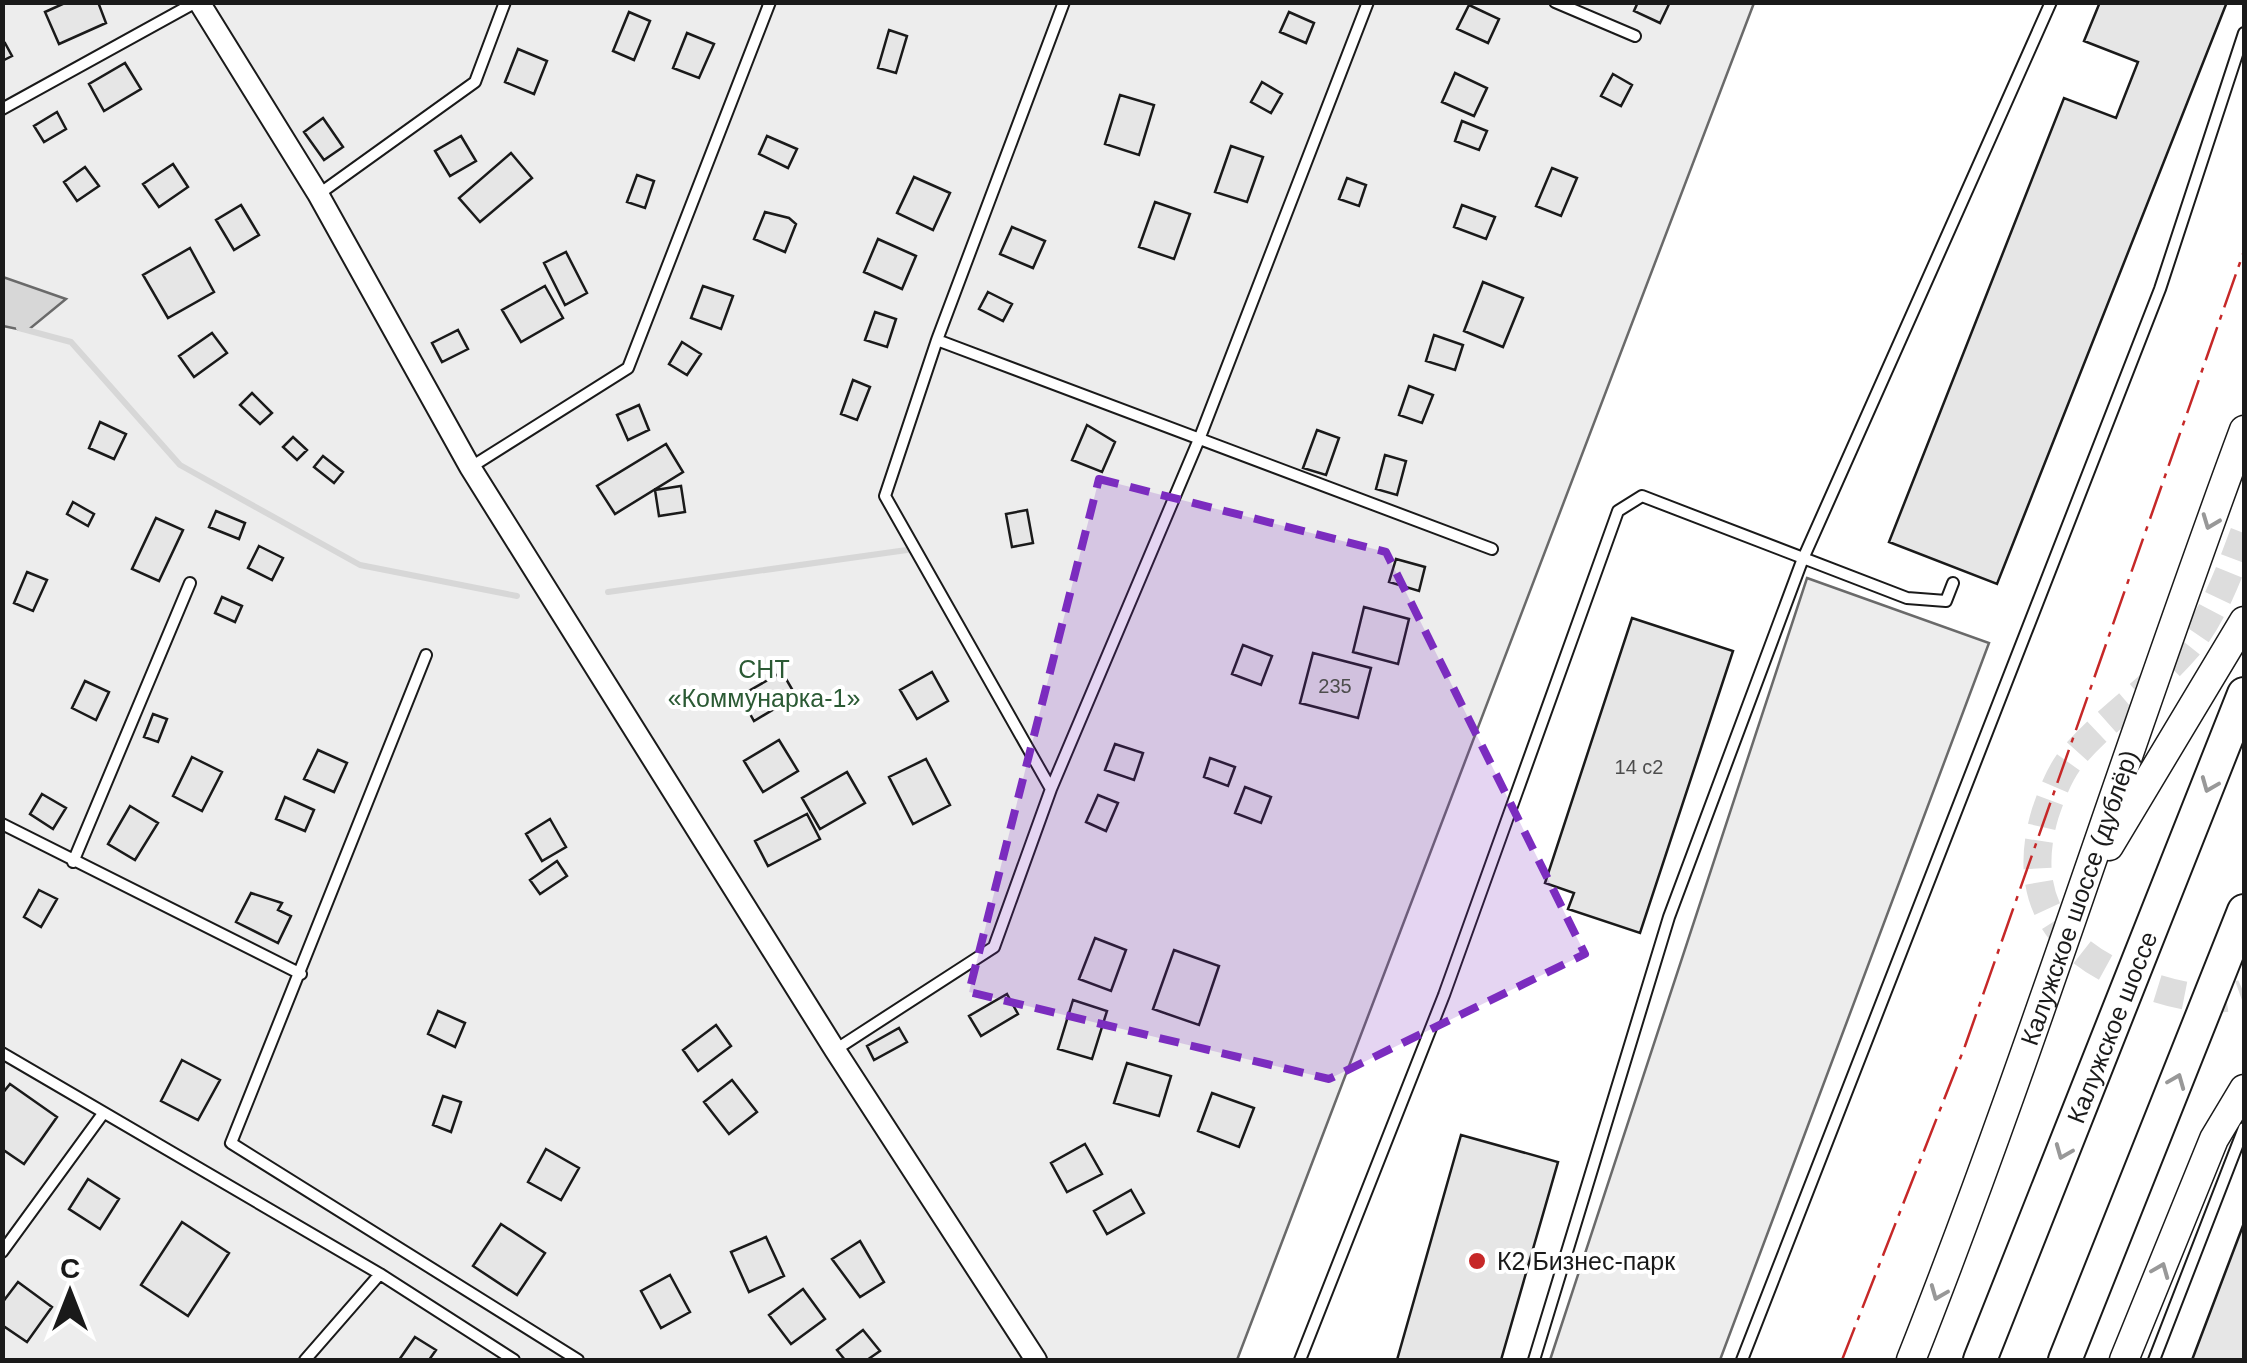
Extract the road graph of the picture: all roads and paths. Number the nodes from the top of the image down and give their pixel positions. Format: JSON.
{"nodes":[{"id":1,"x":198,"y":2,"type":"edge"},
{"id":2,"x":505,"y":2,"type":"edge"},
{"id":3,"x":770,"y":2,"type":"edge"},
{"id":4,"x":1064,"y":2,"type":"edge"},
{"id":5,"x":1368,"y":2,"type":"edge"},
{"id":6,"x":1555,"y":2,"type":"edge"},
{"id":7,"x":2052,"y":2,"type":"edge"},
{"id":8,"x":2244,"y":32,"type":"edge"},
{"id":9,"x":1635,"y":36,"type":"dead end"},
{"id":10,"x":2,"y":109,"type":"edge"},
{"id":11,"x":318,"y":194,"type":"junction"},
{"id":12,"x":936,"y":340,"type":"junction"},
{"id":13,"x":2244,"y":430,"type":"edge"},
{"id":14,"x":1200,"y":436,"type":"junction"},
{"id":15,"x":470,"y":467,"type":"junction"},
{"id":16,"x":1492,"y":549,"type":"dead end"},
{"id":17,"x":1802,"y":561,"type":"junction"},
{"id":18,"x":1953,"y":582,"type":"dead end"},
{"id":19,"x":190,"y":583,"type":"dead end"},
{"id":20,"x":2244,"y":621,"type":"edge"},
{"id":21,"x":426,"y":655,"type":"dead end"},
{"id":22,"x":2244,"y":694,"type":"edge"},
{"id":23,"x":1051,"y":789,"type":"junction"},
{"id":24,"x":2,"y":824,"type":"edge"},
{"id":25,"x":73,"y":862,"type":"junction"},
{"id":26,"x":2076,"y":904,"type":"junction"},
{"id":27,"x":2244,"y":910,"type":"edge"},
{"id":28,"x":301,"y":974,"type":"junction"},
{"id":29,"x":835,"y":1050,"type":"junction"},
{"id":30,"x":2,"y":1054,"type":"edge"},
{"id":31,"x":2244,"y":1090,"type":"edge"},
{"id":32,"x":102,"y":1115,"type":"junction"},
{"id":33,"x":2244,"y":1128,"type":"edge"},
{"id":34,"x":2,"y":1252,"type":"edge"},
{"id":35,"x":380,"y":1274,"type":"junction"},
{"id":36,"x":305,"y":1360,"type":"edge"},
{"id":37,"x":514,"y":1360,"type":"edge"},
{"id":38,"x":578,"y":1360,"type":"edge"},
{"id":39,"x":1036,"y":1360,"type":"edge"},
{"id":40,"x":1300,"y":1360,"type":"edge"},
{"id":41,"x":1534,"y":1360,"type":"edge"},
{"id":42,"x":1742,"y":1360,"type":"edge"},
{"id":43,"x":1912,"y":1360,"type":"edge"},
{"id":44,"x":1980,"y":1360,"type":"edge"},
{"id":45,"x":2069,"y":1360,"type":"edge"},
{"id":46,"x":2124,"y":1360,"type":"edge"},
{"id":47,"x":2154,"y":1360,"type":"edge"}],
"edges":[{"from":1,"to":10,"type":"lane"},
{"from":1,"to":11,"type":"street"},
{"from":2,"to":11,"type":"lane"},
{"from":3,"to":15,"type":"lane"},
{"from":4,"to":12,"type":"lane"},
{"from":5,"to":14,"type":"lane"},
{"from":6,"to":9,"type":"lane"},
{"from":7,"to":17,"type":"lane"},
{"from":8,"to":42,"type":"lane"},
{"from":11,"to":15,"type":"street"},
{"from":12,"to":14,"type":"lane"},
{"from":12,"to":23,"type":"lane"},
{"from":13,"to":26,"type":"main road","name":"Калужское шоссе (дублёр)","one_way":true},
{"from":14,"to":16,"type":"lane"},
{"from":14,"to":23,"type":"lane"},
{"from":15,"to":29,"type":"street"},
{"from":17,"to":18,"type":"lane"},
{"from":17,"to":40,"type":"lane"},
{"from":17,"to":41,"type":"lane"},
{"from":19,"to":25,"type":"lane"},
{"from":20,"to":26,"type":"main road"},
{"from":21,"to":28,"type":"lane"},
{"from":22,"to":44,"type":"highway","name":"Калужское шоссе","one_way":true},
{"from":23,"to":29,"type":"lane"},
{"from":24,"to":25,"type":"lane"},
{"from":25,"to":28,"type":"lane"},
{"from":26,"to":43,"type":"main road","name":"Калужское шоссе (дублёр)","one_way":true},
{"from":45,"to":27,"type":"highway","one_way":true},
{"from":28,"to":38,"type":"lane"},
{"from":29,"to":39,"type":"street"},
{"from":30,"to":32,"type":"lane"},
{"from":46,"to":31,"type":"main road","one_way":true},
{"from":32,"to":34,"type":"lane"},
{"from":32,"to":35,"type":"lane"},
{"from":33,"to":47,"type":"lane"},
{"from":35,"to":36,"type":"lane"},
{"from":35,"to":37,"type":"lane"}]}
